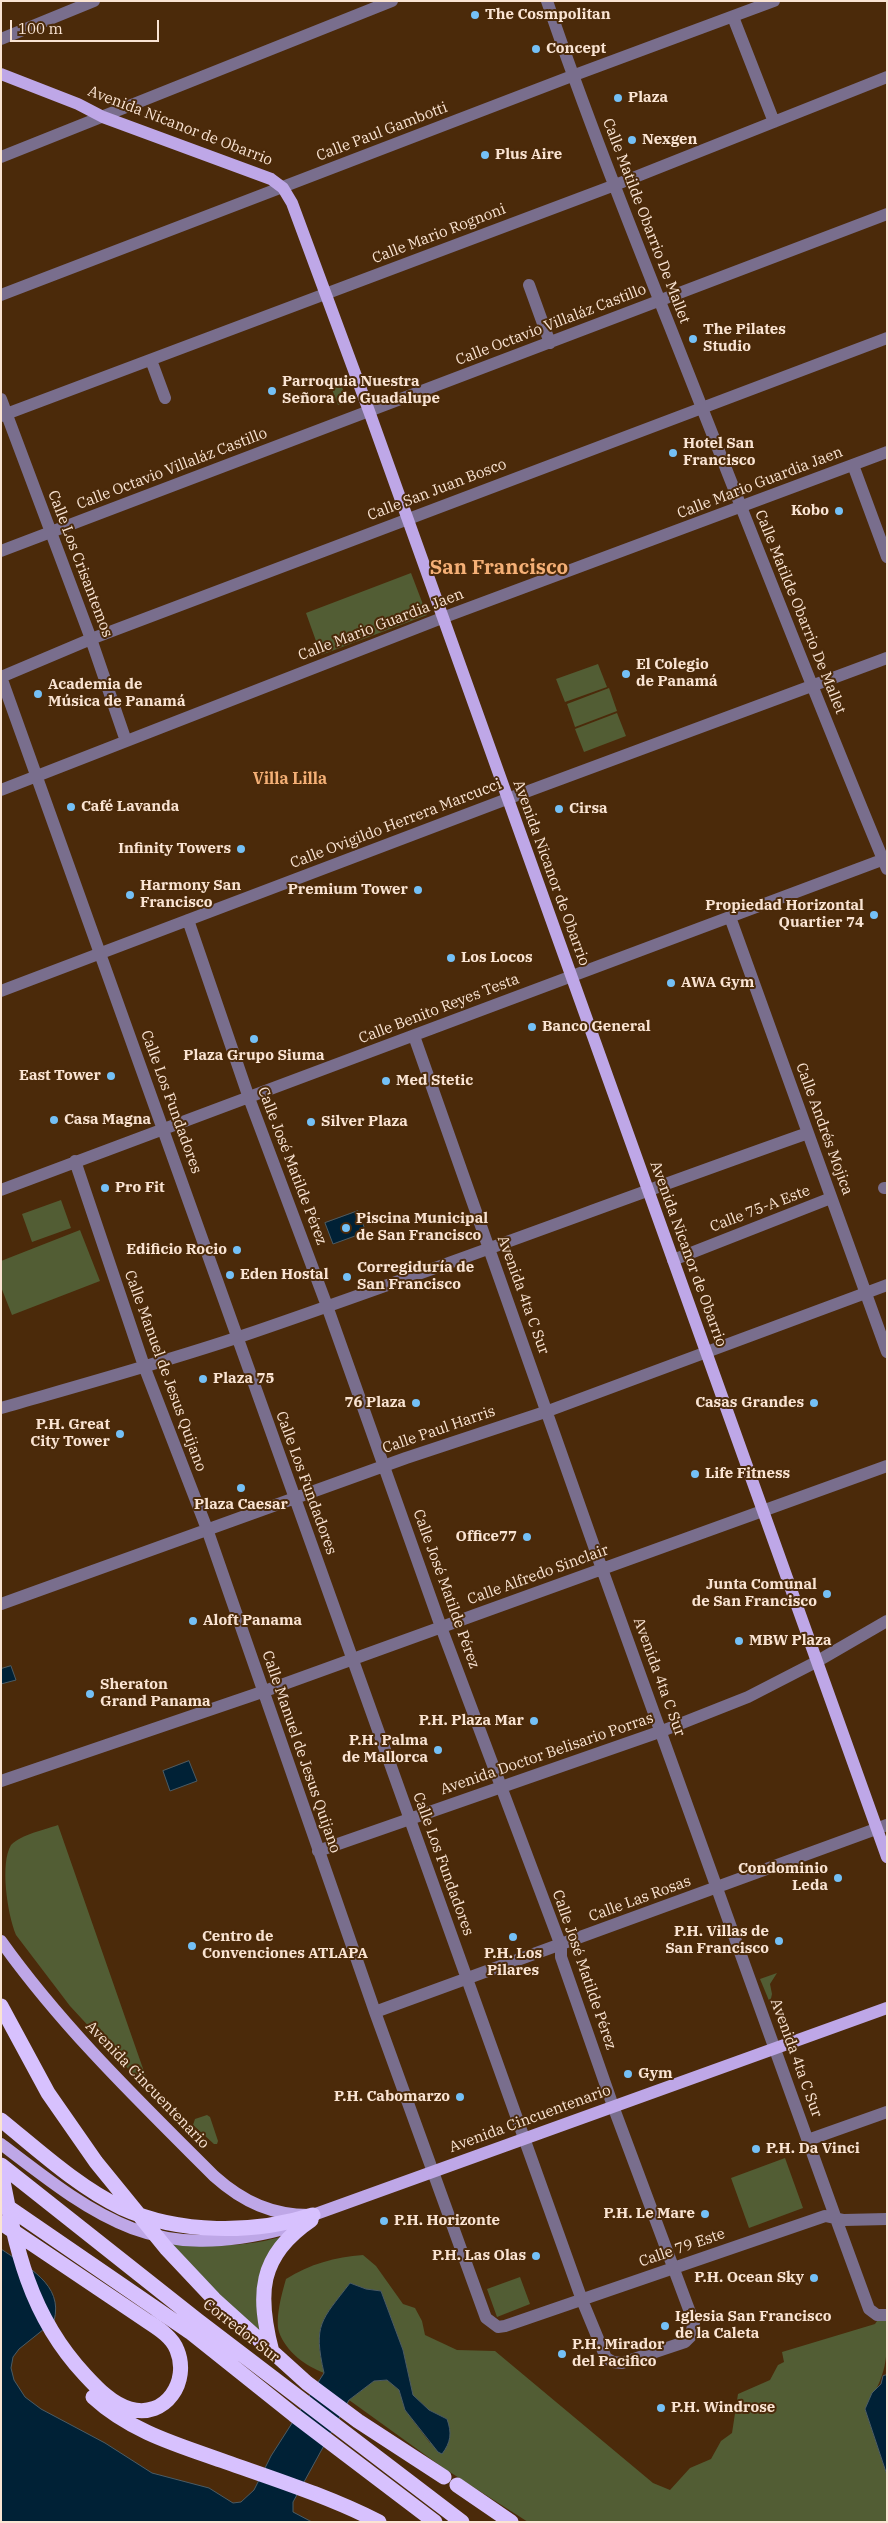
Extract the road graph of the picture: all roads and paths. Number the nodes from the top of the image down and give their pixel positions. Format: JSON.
{"nodes":[{"id":1,"x":94,"y":1,"type":"edge"},
{"id":2,"x":392,"y":1,"type":"edge"},
{"id":3,"x":547,"y":1,"type":"edge"},
{"id":4,"x":774,"y":1,"type":"edge"},
{"id":5,"x":732,"y":17,"type":"junction"},
{"id":6,"x":1,"y":39,"type":"edge"},
{"id":7,"x":1,"y":74,"type":"edge"},
{"id":8,"x":572,"y":76,"type":"junction"},
{"id":9,"x":887,"y":77,"type":"edge"},
{"id":10,"x":103,"y":117,"type":"junction"},
{"id":11,"x":774,"y":122,"type":"junction"},
{"id":12,"x":1,"y":157,"type":"edge"},
{"id":13,"x":615,"y":185,"type":"junction"},
{"id":14,"x":283,"y":188,"type":"junction"},
{"id":15,"x":887,"y":214,"type":"edge"},
{"id":16,"x":528,"y":285,"type":"dead end"},
{"id":17,"x":326,"y":294,"type":"junction"},
{"id":18,"x":1,"y":295,"type":"edge"},
{"id":19,"x":659,"y":302,"type":"junction"},
{"id":20,"x":887,"y":338,"type":"edge"},
{"id":21,"x":550,"y":343,"type":"junction"},
{"id":22,"x":151,"y":360,"type":"junction"},
{"id":23,"x":165,"y":398,"type":"dead end"},
{"id":24,"x":1,"y":399,"type":"edge"},
{"id":25,"x":702,"y":408,"type":"junction"},
{"id":26,"x":369,"y":411,"type":"junction"},
{"id":27,"x":4,"y":415,"type":"edge"},
{"id":28,"x":887,"y":452,"type":"edge"},
{"id":29,"x":853,"y":465,"type":"junction"},
{"id":30,"x":741,"y":508,"type":"junction"},
{"id":31,"x":406,"y":520,"type":"junction"},
{"id":32,"x":51,"y":532,"type":"junction"},
{"id":33,"x":1,"y":551,"type":"edge"},
{"id":34,"x":887,"y":557,"type":"edge"},
{"id":35,"x":442,"y":618,"type":"junction"},
{"id":36,"x":92,"y":639,"type":"junction"},
{"id":37,"x":887,"y":658,"type":"edge"},
{"id":38,"x":1,"y":677,"type":"edge"},
{"id":39,"x":811,"y":687,"type":"junction"},
{"id":40,"x":126,"y":741,"type":"junction"},
{"id":41,"x":37,"y":777,"type":"junction"},
{"id":42,"x":1,"y":790,"type":"edge"},
{"id":43,"x":507,"y":799,"type":"junction"},
{"id":44,"x":885,"y":862,"type":"edge"},
{"id":45,"x":730,"y":917,"type":"junction"},
{"id":46,"x":188,"y":920,"type":"junction"},
{"id":47,"x":99,"y":953,"type":"junction"},
{"id":48,"x":572,"y":977,"type":"junction"},
{"id":49,"x":1,"y":991,"type":"edge"},
{"id":50,"x":414,"y":1036,"type":"junction"},
{"id":51,"x":248,"y":1098,"type":"junction"},
{"id":52,"x":164,"y":1130,"type":"junction"},
{"id":53,"x":808,"y":1133,"type":"junction"},
{"id":54,"x":75,"y":1161,"type":"junction"},
{"id":55,"x":648,"y":1189,"type":"junction"},
{"id":56,"x":1,"y":1190,"type":"edge"},
{"id":57,"x":831,"y":1198,"type":"junction"},
{"id":58,"x":490,"y":1250,"type":"junction"},
{"id":59,"x":673,"y":1260,"type":"junction"},
{"id":60,"x":887,"y":1285,"type":"edge"},
{"id":61,"x":866,"y":1293,"type":"junction"},
{"id":62,"x":327,"y":1306,"type":"junction"},
{"id":63,"x":237,"y":1338,"type":"junction"},
{"id":64,"x":706,"y":1352,"type":"junction"},
{"id":65,"x":887,"y":1352,"type":"edge"},
{"id":66,"x":144,"y":1366,"type":"junction"},
{"id":67,"x":1,"y":1408,"type":"edge"},
{"id":68,"x":548,"y":1411,"type":"junction"},
{"id":69,"x":385,"y":1466,"type":"junction"},
{"id":70,"x":887,"y":1466,"type":"edge"},
{"id":71,"x":295,"y":1500,"type":"junction"},
{"id":72,"x":762,"y":1511,"type":"junction"},
{"id":73,"x":207,"y":1529,"type":"junction"},
{"id":74,"x":602,"y":1569,"type":"junction"},
{"id":75,"x":1,"y":1604,"type":"edge"},
{"id":76,"x":887,"y":1621,"type":"edge"},
{"id":77,"x":441,"y":1627,"type":"junction"},
{"id":78,"x":351,"y":1660,"type":"junction"},
{"id":79,"x":816,"y":1662,"type":"junction"},
{"id":80,"x":262,"y":1692,"type":"junction"},
{"id":81,"x":662,"y":1731,"type":"junction"},
{"id":82,"x":1,"y":1781,"type":"edge"},
{"id":83,"x":502,"y":1787,"type":"junction"},
{"id":84,"x":410,"y":1820,"type":"junction"},
{"id":85,"x":882,"y":1827,"type":"edge"},
{"id":86,"x":318,"y":1851,"type":"junction"},
{"id":87,"x":887,"y":1857,"type":"edge"},
{"id":88,"x":717,"y":1888,"type":"junction"},
{"id":89,"x":1,"y":1941,"type":"edge"},
{"id":90,"x":561,"y":1946,"type":"junction"},
{"id":91,"x":468,"y":1978,"type":"junction"},
{"id":92,"x":1,"y":2006,"type":"edge"},
{"id":93,"x":887,"y":2008,"type":"edge"},
{"id":94,"x":375,"y":2012,"type":"junction"},
{"id":95,"x":775,"y":2048,"type":"junction"},
{"id":96,"x":613,"y":2106,"type":"junction"},
{"id":97,"x":887,"y":2112,"type":"edge"},
{"id":98,"x":1,"y":2120,"type":"edge"},
{"id":99,"x":524,"y":2139,"type":"junction"},
{"id":100,"x":808,"y":2140,"type":"junction"},
{"id":101,"x":1,"y":2144,"type":"edge"},
{"id":102,"x":1,"y":2165,"type":"edge"},
{"id":103,"x":1,"y":2171,"type":"edge"},
{"id":104,"x":432,"y":2172,"type":"junction"},
{"id":105,"x":1,"y":2203,"type":"edge"},
{"id":106,"x":316,"y":2215,"type":"junction"},
{"id":107,"x":835,"y":2216,"type":"junction"},
{"id":108,"x":1,"y":2218,"type":"edge"},
{"id":109,"x":887,"y":2219,"type":"edge"},
{"id":110,"x":1,"y":2224,"type":"edge"},
{"id":111,"x":673,"y":2268,"type":"junction"},
{"id":112,"x":582,"y":2300,"type":"junction"},
{"id":113,"x":887,"y":2315,"type":"edge"},
{"id":114,"x":491,"y":2324,"type":"joint"},
{"id":115,"x":272,"y":2352,"type":"junction"},
{"id":116,"x":102,"y":2398,"type":"junction"},
{"id":117,"x":334,"y":2435,"type":"junction"},
{"id":118,"x":379,"y":2522,"type":"edge"},
{"id":119,"x":436,"y":2522,"type":"edge"},
{"id":120,"x":462,"y":2522,"type":"edge"},
{"id":121,"x":511,"y":2522,"type":"edge"}],
"edges":[{"from":1,"to":6,"type":"street"},
{"from":2,"to":10,"type":"street"},
{"from":3,"to":8,"type":"street","name":"Calle Matilde Obarrio De Mallet"},
{"from":4,"to":5,"type":"street","name":"Calle Paul Gambotti"},
{"from":5,"to":8,"type":"street","name":"Calle Paul Gambotti"},
{"from":5,"to":11,"type":"street"},
{"from":7,"to":10,"type":"main road","name":"Avenida Nicanor de Obarrio"},
{"from":8,"to":13,"type":"street","name":"Calle Matilde Obarrio De Mallet"},
{"from":8,"to":14,"type":"street","name":"Calle Paul Gambotti"},
{"from":9,"to":11,"type":"street","name":"Calle Mario Rognoni"},
{"from":10,"to":12,"type":"street"},
{"from":10,"to":14,"type":"main road","name":"Avenida Nicanor de Obarrio"},
{"from":11,"to":13,"type":"street","name":"Calle Mario Rognoni"},
{"from":13,"to":17,"type":"street","name":"Calle Mario Rognoni"},
{"from":13,"to":19,"type":"street","name":"Calle Matilde Obarrio De Mallet"},
{"from":14,"to":17,"type":"main road","name":"Avenida Nicanor de Obarrio"},
{"from":14,"to":18,"type":"street","name":"Calle Paul Gambotti"},
{"from":15,"to":19,"type":"street","name":"Calle Octavio Villaláz Castillo"},
{"from":16,"to":21,"type":"street"},
{"from":17,"to":22,"type":"street","name":"Calle Mario Rognoni"},
{"from":17,"to":26,"type":"main road","name":"Avenida Nicanor de Obarrio"},
{"from":19,"to":21,"type":"street","name":"Calle Octavio Villaláz Castillo"},
{"from":19,"to":25,"type":"street","name":"Calle Matilde Obarrio De Mallet"},
{"from":20,"to":25,"type":"street","name":"Calle San Juan Bosco"},
{"from":21,"to":26,"type":"street","name":"Calle Octavio Villaláz Castillo"},
{"from":22,"to":23,"type":"street"},
{"from":22,"to":27,"type":"street","name":"Calle Mario Rognoni"},
{"from":24,"to":27,"type":"street","name":"Calle Los Crisantemos"},
{"from":25,"to":30,"type":"street","name":"Calle Matilde Obarrio De Mallet"},
{"from":25,"to":31,"type":"street","name":"Calle San Juan Bosco"},
{"from":26,"to":31,"type":"main road","name":"Avenida Nicanor de Obarrio"},
{"from":26,"to":32,"type":"street","name":"Calle Octavio Villaláz Castillo"},
{"from":27,"to":32,"type":"street","name":"Calle Los Crisantemos"},
{"from":28,"to":29,"type":"street","name":"Calle Mario Guardia Jaen"},
{"from":29,"to":30,"type":"street","name":"Calle Mario Guardia Jaen"},
{"from":29,"to":34,"type":"street"},
{"from":30,"to":35,"type":"street","name":"Calle Mario Guardia Jaen"},
{"from":30,"to":39,"type":"street","name":"Calle Matilde Obarrio De Mallet"},
{"from":31,"to":35,"type":"main road","name":"Avenida Nicanor de Obarrio"},
{"from":31,"to":36,"type":"street","name":"Calle San Juan Bosco"},
{"from":32,"to":33,"type":"street","name":"Calle Octavio Villaláz Castillo"},
{"from":32,"to":36,"type":"street","name":"Calle Los Crisantemos"},
{"from":35,"to":40,"type":"street","name":"Calle Mario Guardia Jaen"},
{"from":35,"to":43,"type":"main road","name":"Avenida Nicanor de Obarrio"},
{"from":36,"to":38,"type":"street","name":"Calle San Juan Bosco"},
{"from":36,"to":40,"type":"street","name":"Calle Los Crisantemos"},
{"from":37,"to":39,"type":"street","name":"Calle Ovigildo Herrera Marcucci"},
{"from":38,"to":41,"type":"street","name":"Calle Los Fundadores"},
{"from":39,"to":43,"type":"street","name":"Calle Ovigildo Herrera Marcucci"},
{"from":39,"to":44,"type":"street","name":"Calle Matilde Obarrio De Mallet"},
{"from":40,"to":41,"type":"street","name":"Calle Mario Guardia Jaen"},
{"from":41,"to":42,"type":"street","name":"Calle Mario Guardia Jaen"},
{"from":41,"to":47,"type":"street","name":"Calle Los Fundadores"},
{"from":43,"to":46,"type":"street","name":"Calle Ovigildo Herrera Marcucci"},
{"from":43,"to":48,"type":"main road","name":"Avenida Nicanor de Obarrio"},
{"from":44,"to":45,"type":"street","name":"Calle Benito Reyes Testa"},
{"from":45,"to":48,"type":"street","name":"Calle Benito Reyes Testa"},
{"from":45,"to":53,"type":"street","name":"Calle Andrés Mojica"},
{"from":46,"to":47,"type":"street","name":"Calle Ovigildo Herrera Marcucci"},
{"from":46,"to":51,"type":"street","name":"Calle José Matilde Pérez"},
{"from":47,"to":49,"type":"street","name":"Calle Ovigildo Herrera Marcucci"},
{"from":47,"to":52,"type":"street","name":"Calle Los Fundadores"},
{"from":48,"to":50,"type":"street","name":"Calle Benito Reyes Testa"},
{"from":48,"to":55,"type":"main road","name":"Avenida Nicanor de Obarrio"},
{"from":50,"to":51,"type":"street","name":"Calle Benito Reyes Testa"},
{"from":50,"to":58,"type":"street","name":"Avenida 4ta C Sur"},
{"from":51,"to":52,"type":"street","name":"Calle Benito Reyes Testa"},
{"from":51,"to":62,"type":"street","name":"Calle José Matilde Pérez"},
{"from":52,"to":54,"type":"street","name":"Calle Benito Reyes Testa"},
{"from":52,"to":63,"type":"street","name":"Calle Los Fundadores"},
{"from":53,"to":55,"type":"street"},
{"from":53,"to":57,"type":"street","name":"Calle Andrés Mojica"},
{"from":54,"to":56,"type":"street","name":"Calle Benito Reyes Testa"},
{"from":54,"to":66,"type":"street","name":"Calle Manuel de Jesus Quijano"},
{"from":55,"to":58,"type":"street"},
{"from":55,"to":59,"type":"main road","name":"Avenida Nicanor de Obarrio"},
{"from":57,"to":59,"type":"street","name":"Calle 75-A Este"},
{"from":57,"to":61,"type":"street","name":"Calle Andrés Mojica"},
{"from":58,"to":62,"type":"street"},
{"from":58,"to":68,"type":"street","name":"Avenida 4ta C Sur"},
{"from":59,"to":64,"type":"main road","name":"Avenida Nicanor de Obarrio"},
{"from":60,"to":61,"type":"street","name":"Calle Paul Harris"},
{"from":61,"to":64,"type":"street","name":"Calle Paul Harris"},
{"from":61,"to":65,"type":"street","name":"Calle Andrés Mojica"},
{"from":62,"to":63,"type":"street"},
{"from":62,"to":69,"type":"street","name":"Calle José Matilde Pérez"},
{"from":63,"to":66,"type":"street"},
{"from":63,"to":71,"type":"street","name":"Calle Los Fundadores"},
{"from":64,"to":68,"type":"street","name":"Calle Paul Harris"},
{"from":64,"to":72,"type":"main road","name":"Avenida Nicanor de Obarrio"},
{"from":66,"to":67,"type":"street"},
{"from":66,"to":73,"type":"street","name":"Calle Manuel de Jesus Quijano"},
{"from":68,"to":69,"type":"street","name":"Calle Paul Harris"},
{"from":68,"to":74,"type":"street","name":"Avenida 4ta C Sur"},
{"from":69,"to":71,"type":"street","name":"Calle Paul Harris"},
{"from":69,"to":77,"type":"street","name":"Calle José Matilde Pérez"},
{"from":70,"to":72,"type":"street","name":"Calle Alfredo Sinclair"},
{"from":71,"to":73,"type":"street","name":"Calle Paul Harris"},
{"from":71,"to":78,"type":"street","name":"Calle Los Fundadores"},
{"from":72,"to":74,"type":"street","name":"Calle Alfredo Sinclair"},
{"from":72,"to":79,"type":"main road","name":"Avenida Nicanor de Obarrio"},
{"from":73,"to":75,"type":"street","name":"Calle Paul Harris"},
{"from":73,"to":80,"type":"street","name":"Calle Manuel de Jesus Quijano"},
{"from":74,"to":77,"type":"street","name":"Calle Alfredo Sinclair"},
{"from":74,"to":81,"type":"street","name":"Avenida 4ta C Sur"},
{"from":76,"to":79,"type":"street","name":"Avenida Doctor Belisario Porras"},
{"from":77,"to":78,"type":"street","name":"Calle Alfredo Sinclair"},
{"from":77,"to":83,"type":"street","name":"Calle José Matilde Pérez"},
{"from":78,"to":80,"type":"street","name":"Calle Alfredo Sinclair"},
{"from":78,"to":84,"type":"street","name":"Calle Los Fundadores"},
{"from":79,"to":81,"type":"street","name":"Avenida Doctor Belisario Porras"},
{"from":79,"to":85,"type":"main road","name":"Avenida Nicanor de Obarrio"},
{"from":80,"to":82,"type":"street","name":"Calle Alfredo Sinclair"},
{"from":80,"to":86,"type":"street","name":"Calle Manuel de Jesus Quijano"},
{"from":81,"to":83,"type":"street","name":"Avenida Doctor Belisario Porras"},
{"from":81,"to":88,"type":"street","name":"Avenida 4ta C Sur"},
{"from":83,"to":84,"type":"street","name":"Avenida Doctor Belisario Porras"},
{"from":83,"to":90,"type":"street","name":"Calle José Matilde Pérez"},
{"from":84,"to":86,"type":"street","name":"Avenida Doctor Belisario Porras"},
{"from":84,"to":91,"type":"street","name":"Calle Los Fundadores"},
{"from":85,"to":87,"type":"main road","name":"Avenida Nicanor de Obarrio"},
{"from":85,"to":88,"type":"street","name":"Calle Las Rosas"},
{"from":86,"to":94,"type":"street","name":"Calle Manuel de Jesus Quijano"},
{"from":88,"to":90,"type":"street","name":"Calle Las Rosas"},
{"from":88,"to":95,"type":"street","name":"Avenida 4ta C Sur"},
{"from":89,"to":106,"type":"main road","name":"Avenida Cincuentenario"},
{"from":90,"to":91,"type":"street","name":"Calle Las Rosas"},
{"from":90,"to":96,"type":"street","name":"Calle José Matilde Pérez"},
{"from":91,"to":94,"type":"street","name":"Calle Las Rosas"},
{"from":91,"to":99,"type":"street","name":"Calle Los Fundadores"},
{"from":92,"to":115,"type":"highway"},
{"from":93,"to":95,"type":"main road","name":"Avenida Cincuentenario"},
{"from":94,"to":104,"type":"street","name":"Calle Manuel de Jesus Quijano"},
{"from":95,"to":96,"type":"main road","name":"Avenida Cincuentenario"},
{"from":95,"to":100,"type":"street","name":"Avenida 4ta C Sur"},
{"from":96,"to":99,"type":"main road","name":"Avenida Cincuentenario"},
{"from":96,"to":111,"type":"street","name":"Calle José Matilde Pérez"},
{"from":97,"to":100,"type":"street"},
{"from":98,"to":106,"type":"highway"},
{"from":99,"to":104,"type":"main road","name":"Avenida Cincuentenario"},
{"from":99,"to":112,"type":"street","name":"Calle Los Fundadores"},
{"from":100,"to":107,"type":"street","name":"Avenida 4ta C Sur"},
{"from":101,"to":106,"type":"main road","name":"Avenida Cincuentenario"},
{"from":102,"to":117,"type":"highway","name":"Corredor Sur"},
{"from":103,"to":116,"type":"highway"},
{"from":104,"to":106,"type":"main road","name":"Avenida Cincuentenario"},
{"from":104,"to":114,"type":"street","name":"Calle Manuel de Jesus Quijano"},
{"from":105,"to":117,"type":"highway","name":"Corredor Sur"},
{"from":106,"to":115,"type":"highway"},
{"from":107,"to":109,"type":"street","name":"Calle 79 Este"},
{"from":107,"to":111,"type":"street","name":"Calle 79 Este"},
{"from":107,"to":113,"type":"street","name":"Avenida 4ta C Sur"},
{"from":108,"to":116,"type":"highway"},
{"from":110,"to":116,"type":"highway"},
{"from":111,"to":112,"type":"street","name":"Calle 79 Este"},
{"from":111,"to":112,"type":"street","name":"Calle Los Fundadores"},
{"from":112,"to":114,"type":"street","name":"Calle 79 Este"},
{"from":115,"to":121,"type":"highway"},
{"from":116,"to":118,"type":"highway"},
{"from":117,"to":119,"type":"highway","name":"Corredor Sur"},
{"from":117,"to":120,"type":"highway","name":"Corredor Sur"}]}
